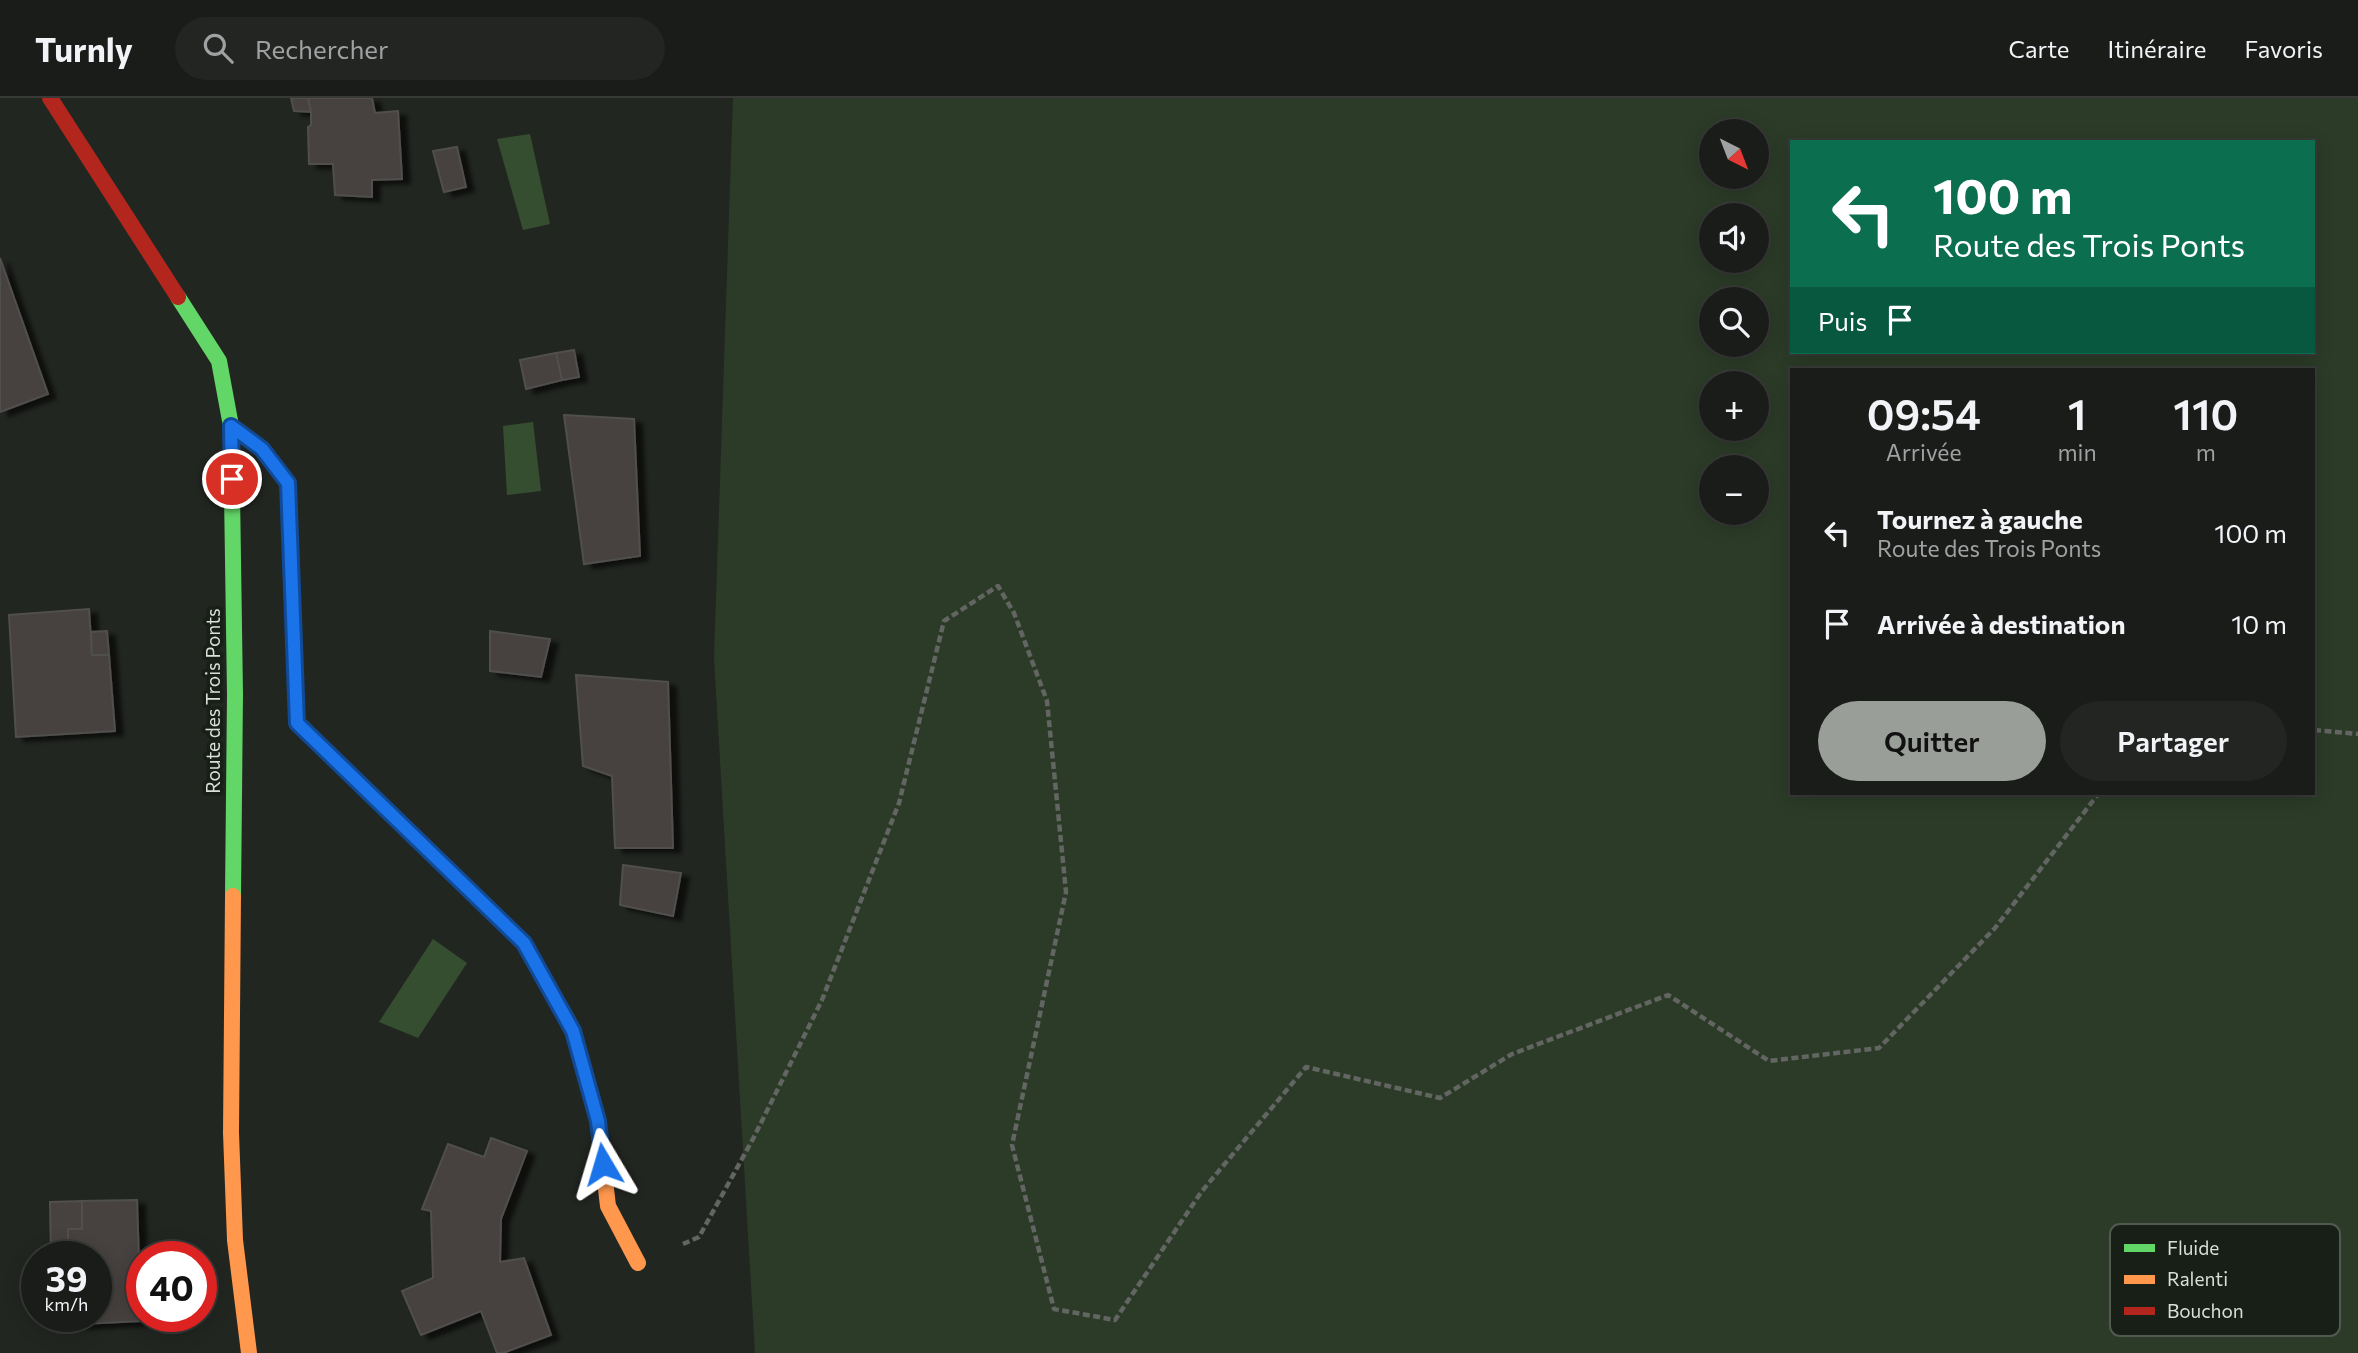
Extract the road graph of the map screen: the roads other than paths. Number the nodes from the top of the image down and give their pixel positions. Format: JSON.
{"nodes":[{"id":1,"x":50,"y":98,"type":"edge"},
{"id":2,"x":231,"y":426,"type":"junction"},
{"id":3,"x":638,"y":1263,"type":"road end"},
{"id":4,"x":249,"y":1353,"type":"edge"}],
"edges":[{"from":1,"to":2,"type":"street","name":"Route des Trois Ponts"},
{"from":2,"to":3,"type":"street"},
{"from":2,"to":4,"type":"street","name":"Route des Trois Ponts"}]}
